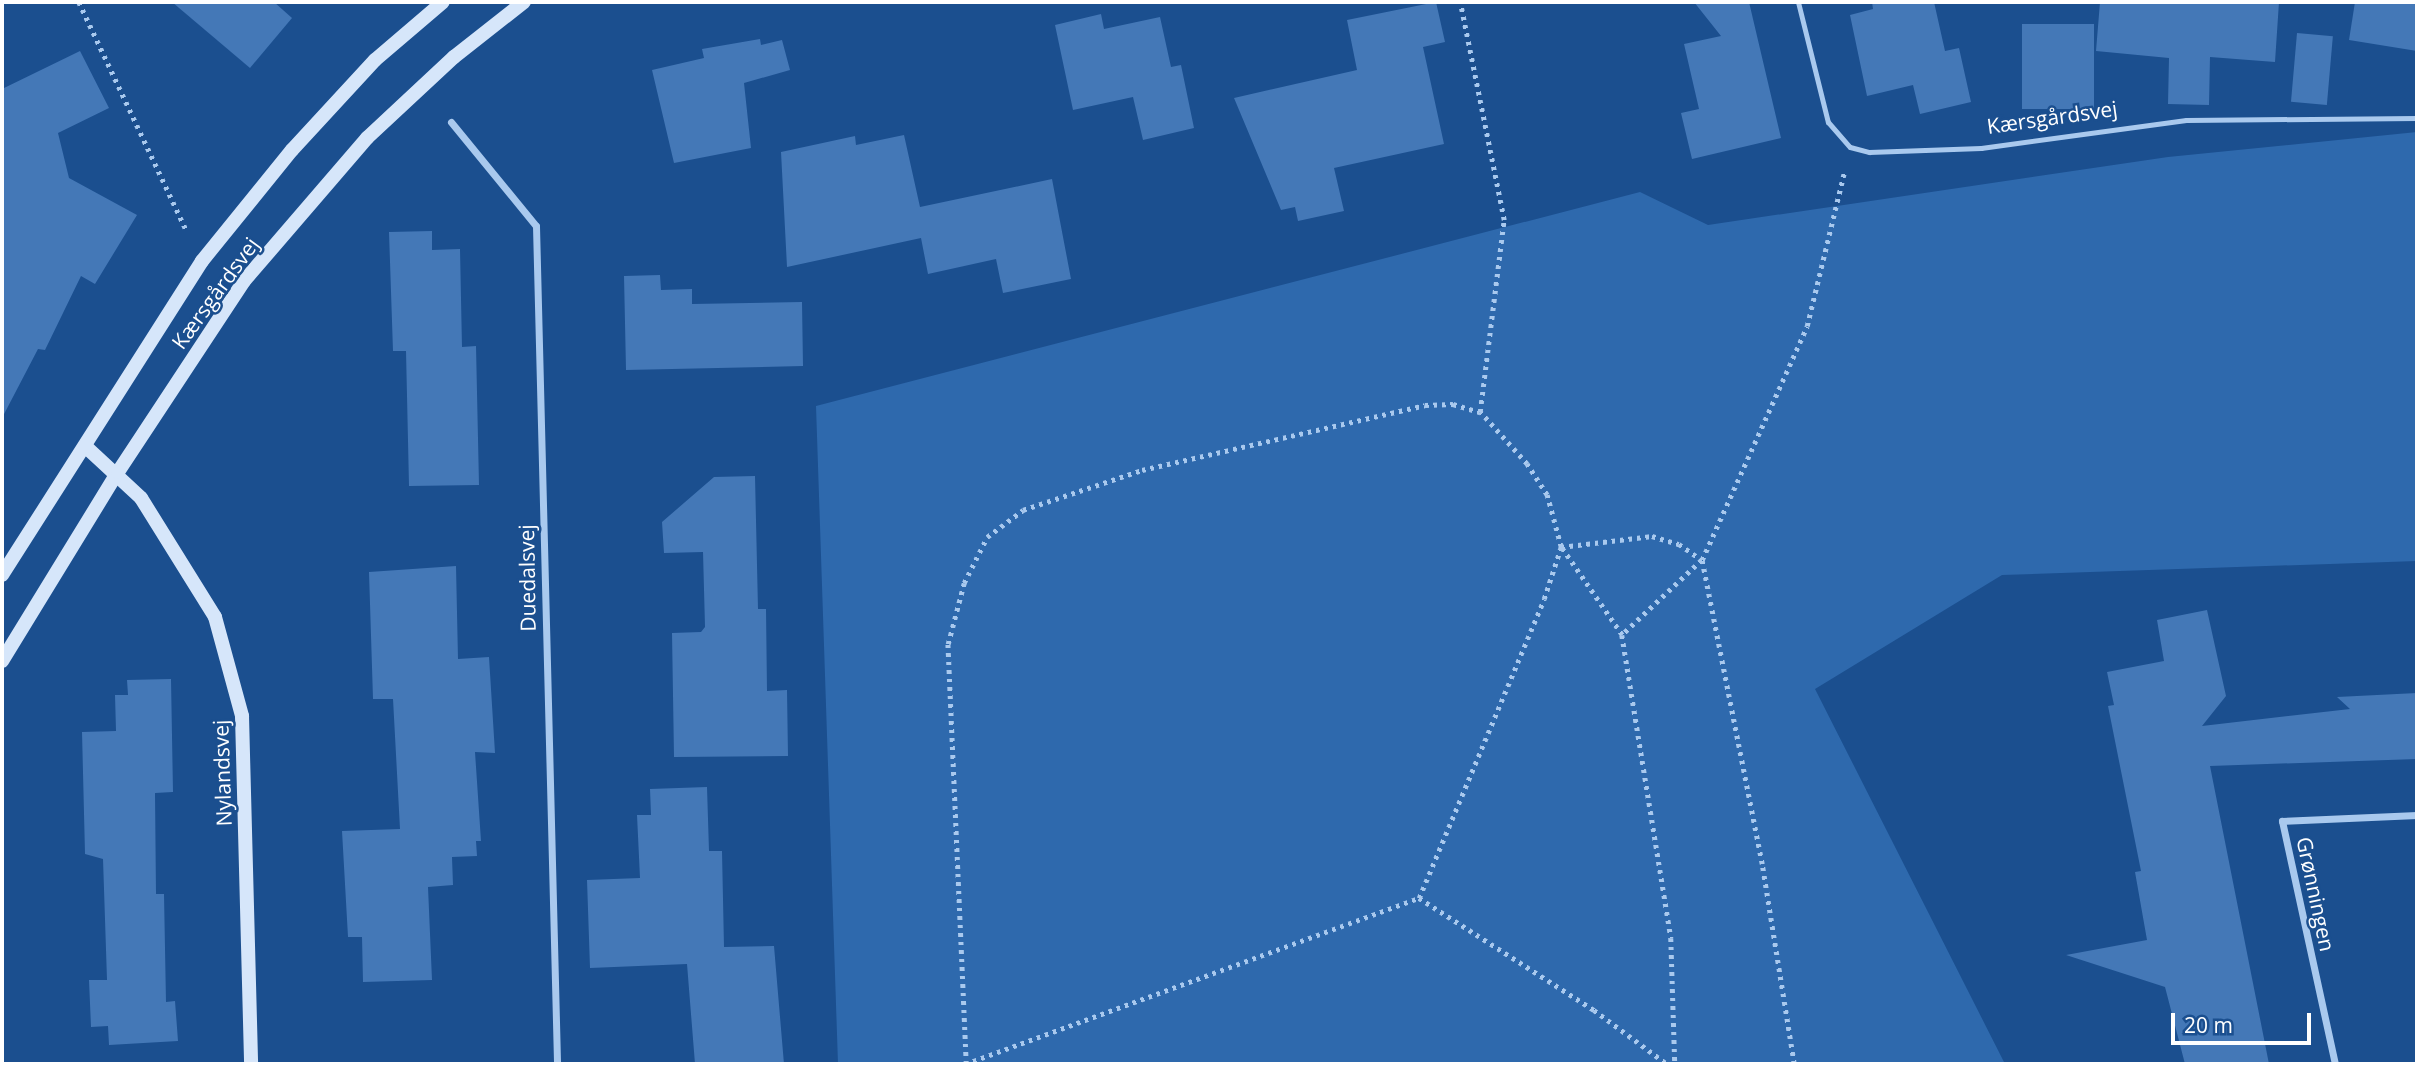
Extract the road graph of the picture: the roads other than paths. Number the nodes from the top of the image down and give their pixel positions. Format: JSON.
{"nodes":[{"id":1,"x":443,"y":2,"type":"edge"},
{"id":2,"x":524,"y":2,"type":"edge"},
{"id":3,"x":1798,"y":2,"type":"edge"},
{"id":4,"x":2417,"y":118,"type":"edge"},
{"id":5,"x":451,"y":122,"type":"dead end"},
{"id":6,"x":85,"y":446,"type":"junction"},
{"id":7,"x":118,"y":472,"type":"junction"},
{"id":8,"x":2,"y":575,"type":"edge"},
{"id":9,"x":2,"y":661,"type":"edge"},
{"id":10,"x":2417,"y":815,"type":"edge"},
{"id":11,"x":251,"y":1064,"type":"edge"},
{"id":12,"x":557,"y":1064,"type":"edge"},
{"id":13,"x":2335,"y":1064,"type":"edge"}],
"edges":[{"from":1,"to":6,"type":"street","name":"Kærsgårdsvej"},
{"from":2,"to":7,"type":"street","name":"Kærsgårdsvej"},
{"from":3,"to":4,"type":"lane","name":"Kærsgårdsvej"},
{"from":5,"to":12,"type":"street","name":"Duedalsvej"},
{"from":6,"to":7,"type":"street","name":"Nylandsvej"},
{"from":6,"to":8,"type":"street","name":"Kærsgårdsvej"},
{"from":7,"to":9,"type":"street","name":"Kærsgårdsvej"},
{"from":7,"to":11,"type":"street","name":"Nylandsvej"},
{"from":10,"to":13,"type":"street","name":"Grønningen"}]}
